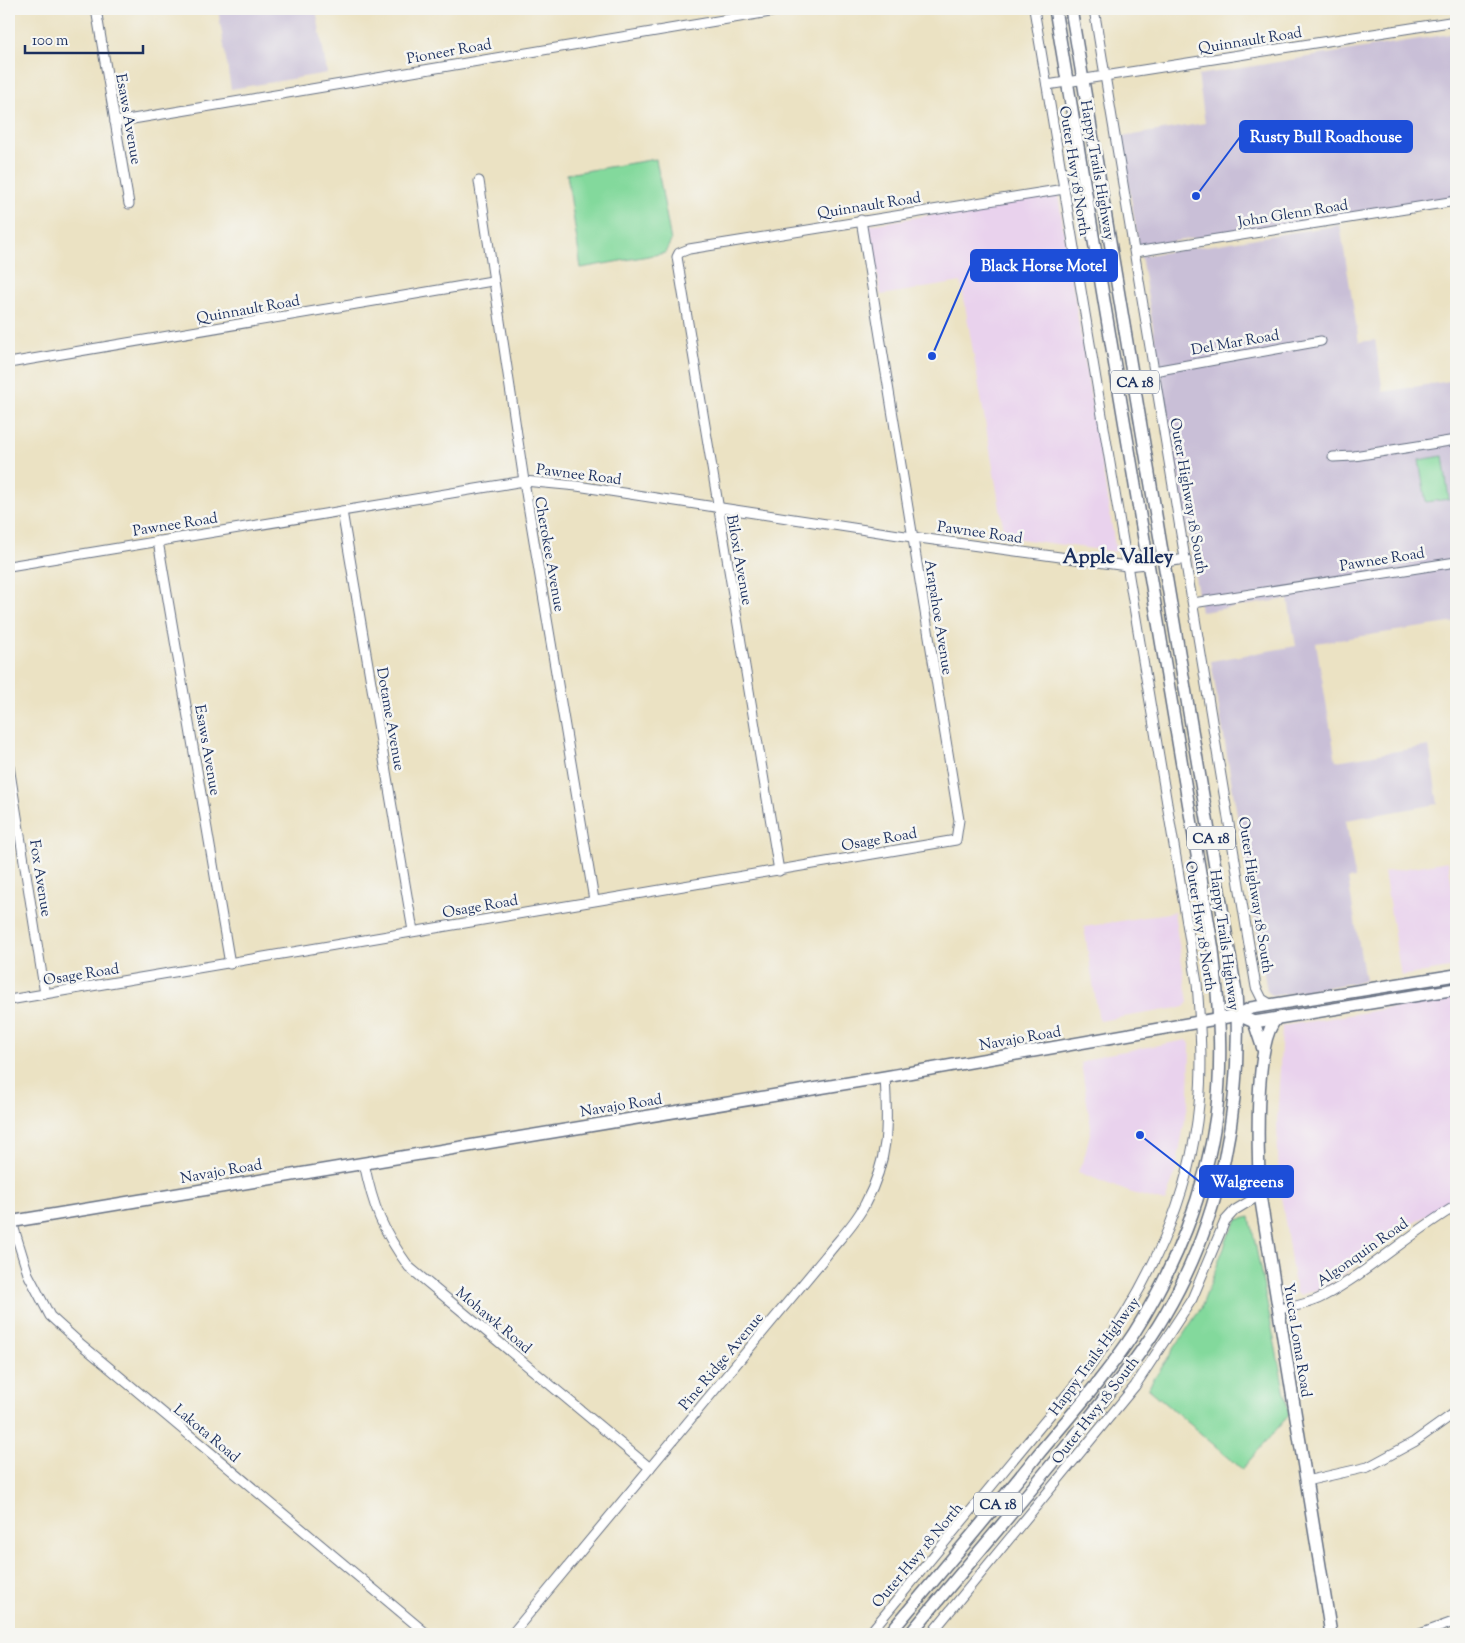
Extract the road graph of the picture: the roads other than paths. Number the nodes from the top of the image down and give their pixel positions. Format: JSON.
{"nodes":[{"id":1,"x":96,"y":9,"type":"edge"},
{"id":2,"x":788,"y":9,"type":"edge"},
{"id":3,"x":1034,"y":9,"type":"edge"},
{"id":4,"x":1055,"y":9,"type":"edge"},
{"id":5,"x":1071,"y":9,"type":"edge"},
{"id":6,"x":1094,"y":9,"type":"edge"},
{"id":7,"x":1456,"y":21,"type":"edge"},
{"id":8,"x":1106,"y":77,"type":"junction"},
{"id":9,"x":1084,"y":80,"type":"junction"},
{"id":10,"x":1068,"y":82,"type":"junction"},
{"id":11,"x":1047,"y":85,"type":"junction"},
{"id":12,"x":115,"y":122,"type":"junction"},
{"id":13,"x":479,"y":182,"type":"dead end"},
{"id":14,"x":1064,"y":189,"type":"junction"},
{"id":15,"x":1456,"y":201,"type":"edge"},
{"id":16,"x":129,"y":204,"type":"dead end"},
{"id":17,"x":861,"y":220,"type":"junction"},
{"id":18,"x":1135,"y":252,"type":"junction"},
{"id":19,"x":679,"y":253,"type":"joint"},
{"id":20,"x":492,"y":282,"type":"junction"},
{"id":21,"x":1321,"y":341,"type":"dead end"},
{"id":22,"x":9,"y":363,"type":"edge"},
{"id":23,"x":1154,"y":371,"type":"junction"},
{"id":24,"x":1456,"y":440,"type":"edge"},
{"id":25,"x":1332,"y":457,"type":"dead end"},
{"id":26,"x":1133,"y":473,"type":"junction"},
{"id":27,"x":524,"y":481,"type":"junction"},
{"id":28,"x":717,"y":508,"type":"junction"},
{"id":29,"x":342,"y":511,"type":"junction"},
{"id":30,"x":912,"y":537,"type":"junction"},
{"id":31,"x":158,"y":541,"type":"junction"},
{"id":32,"x":1186,"y":559,"type":"junction"},
{"id":33,"x":1165,"y":562,"type":"junction"},
{"id":34,"x":1456,"y":562,"type":"edge"},
{"id":35,"x":1147,"y":564,"type":"junction"},
{"id":36,"x":9,"y":566,"type":"edge"},
{"id":37,"x":1126,"y":566,"type":"junction"},
{"id":38,"x":1194,"y":603,"type":"junction"},
{"id":39,"x":1181,"y":662,"type":"junction"},
{"id":40,"x":9,"y":766,"type":"edge"},
{"id":41,"x":956,"y":840,"type":"joint"},
{"id":42,"x":779,"y":871,"type":"junction"},
{"id":43,"x":594,"y":900,"type":"junction"},
{"id":44,"x":413,"y":931,"type":"junction"},
{"id":45,"x":230,"y":964,"type":"junction"},
{"id":46,"x":1456,"y":975,"type":"edge"},
{"id":47,"x":1256,"y":987,"type":"junction"},
{"id":48,"x":1456,"y":989,"type":"edge"},
{"id":49,"x":46,"y":994,"type":"junction"},
{"id":50,"x":9,"y":1000,"type":"edge"},
{"id":51,"x":1272,"y":1005,"type":"junction"},
{"id":52,"x":1251,"y":1008,"type":"junction"},
{"id":53,"x":1238,"y":1015,"type":"junction"},
{"id":54,"x":1221,"y":1018,"type":"junction"},
{"id":55,"x":1276,"y":1018,"type":"junction"},
{"id":56,"x":1200,"y":1022,"type":"junction"},
{"id":57,"x":1254,"y":1022,"type":"junction"},
{"id":58,"x":1263,"y":1049,"type":"junction"},
{"id":59,"x":885,"y":1077,"type":"junction"},
{"id":60,"x":364,"y":1163,"type":"junction"},
{"id":61,"x":1260,"y":1195,"type":"junction"},
{"id":62,"x":1456,"y":1206,"type":"edge"},
{"id":63,"x":11,"y":1222,"type":"edge"},
{"id":64,"x":1278,"y":1309,"type":"junction"},
{"id":65,"x":1456,"y":1412,"type":"edge"},
{"id":66,"x":650,"y":1468,"type":"junction"},
{"id":67,"x":1306,"y":1481,"type":"junction"},
{"id":68,"x":1456,"y":1621,"type":"edge"},
{"id":69,"x":427,"y":1634,"type":"edge"},
{"id":70,"x":512,"y":1634,"type":"edge"},
{"id":71,"x":869,"y":1634,"type":"edge"},
{"id":72,"x":889,"y":1634,"type":"edge"},
{"id":73,"x":910,"y":1634,"type":"edge"},
{"id":74,"x":931,"y":1634,"type":"edge"},
{"id":75,"x":1331,"y":1634,"type":"edge"},
{"id":76,"x":1420,"y":1634,"type":"edge"}],
"edges":[{"from":1,"to":12,"type":"street","name":"Esaws Avenue"},
{"from":2,"to":12,"type":"street","name":"Pioneer Road"},
{"from":3,"to":11,"type":"street","name":"Outer Hwy 18 North"},
{"from":4,"to":10,"type":"main road","name":"Happy Trails Highway","number":"CA 18"},
{"from":5,"to":9,"type":"main road","name":"Happy Trails Highway","number":"CA 18"},
{"from":6,"to":8,"type":"street","name":"Outer Highway 18 South"},
{"from":7,"to":8,"type":"street","name":"Quinnault Road"},
{"from":8,"to":9,"type":"street","name":"Quinnault Road"},
{"from":8,"to":18,"type":"street","name":"Outer Highway 18 South"},
{"from":9,"to":10,"type":"street","name":"Quinnault Road"},
{"from":9,"to":33,"type":"main road","name":"Happy Trails Highway","number":"CA 18"},
{"from":10,"to":11,"type":"street","name":"Quinnault Road"},
{"from":10,"to":26,"type":"main road","name":"Happy Trails Highway","number":"CA 18"},
{"from":11,"to":14,"type":"street","name":"Outer Hwy 18 North"},
{"from":12,"to":16,"type":"street","name":"Esaws Avenue"},
{"from":13,"to":20,"type":"street","name":"Cherokee Avenue"},
{"from":14,"to":17,"type":"street","name":"Quinnault Road"},
{"from":14,"to":37,"type":"street","name":"Outer Hwy 18 North"},
{"from":15,"to":18,"type":"street","name":"John Glenn Road"},
{"from":17,"to":19,"type":"street","name":"Quinnault Road"},
{"from":17,"to":30,"type":"street","name":"Arapahoe Avenue"},
{"from":18,"to":23,"type":"street","name":"Outer Highway 18 South"},
{"from":19,"to":28,"type":"street","name":"Biloxi Avenue"},
{"from":20,"to":22,"type":"street","name":"Quinnault Road"},
{"from":20,"to":27,"type":"street","name":"Cherokee Avenue"},
{"from":21,"to":23,"type":"street","name":"Del Mar Road"},
{"from":23,"to":32,"type":"street","name":"Outer Highway 18 South"},
{"from":24,"to":25,"type":"street"},
{"from":26,"to":33,"type":"main road"},
{"from":26,"to":35,"type":"main road","name":"Happy Trails Highway","number":"CA 18"},
{"from":27,"to":28,"type":"street","name":"Pawnee Road"},
{"from":27,"to":29,"type":"street","name":"Pawnee Road"},
{"from":27,"to":43,"type":"street","name":"Cherokee Avenue"},
{"from":28,"to":30,"type":"street","name":"Pawnee Road"},
{"from":28,"to":42,"type":"street","name":"Biloxi Avenue"},
{"from":29,"to":31,"type":"street","name":"Pawnee Road"},
{"from":29,"to":44,"type":"street","name":"Dotame Avenue"},
{"from":30,"to":37,"type":"street","name":"Pawnee Road"},
{"from":30,"to":41,"type":"street","name":"Arapahoe Avenue"},
{"from":31,"to":36,"type":"street","name":"Pawnee Road"},
{"from":31,"to":45,"type":"street","name":"Esaws Avenue"},
{"from":32,"to":33,"type":"street"},
{"from":32,"to":38,"type":"street","name":"Outer Highway 18 South"},
{"from":33,"to":39,"type":"main road","name":"Happy Trails Highway","number":"CA 18"},
{"from":34,"to":38,"type":"street","name":"Pawnee Road"},
{"from":35,"to":37,"type":"street","name":"Pawnee Road"},
{"from":35,"to":39,"type":"main road"},
{"from":35,"to":54,"type":"main road","name":"Happy Trails Highway","number":"CA 18"},
{"from":37,"to":56,"type":"street","name":"Outer Hwy 18 North"},
{"from":38,"to":47,"type":"street","name":"Outer Highway 18 South"},
{"from":39,"to":53,"type":"main road","name":"Happy Trails Highway","number":"CA 18"},
{"from":40,"to":49,"type":"street","name":"Fox Avenue"},
{"from":41,"to":42,"type":"street","name":"Osage Road"},
{"from":42,"to":43,"type":"street","name":"Osage Road"},
{"from":43,"to":44,"type":"street","name":"Osage Road"},
{"from":44,"to":45,"type":"street","name":"Osage Road"},
{"from":45,"to":49,"type":"street","name":"Osage Road"},
{"from":46,"to":51,"type":"main road","name":"Navajo Road"},
{"from":47,"to":51,"type":"street"},
{"from":47,"to":52,"type":"street"},
{"from":48,"to":55,"type":"main road"},
{"from":49,"to":50,"type":"street","name":"Osage Road"},
{"from":51,"to":52,"type":"main road","name":"Navajo Road"},
{"from":52,"to":53,"type":"main road","name":"Navajo Road"},
{"from":53,"to":54,"type":"main road","name":"Navajo Road"},
{"from":53,"to":57,"type":"main road"},
{"from":53,"to":73,"type":"main road","name":"Happy Trails Highway","number":"CA 18"},
{"from":54,"to":56,"type":"main road","name":"Navajo Road"},
{"from":54,"to":72,"type":"main road","name":"Happy Trails Highway","number":"CA 18"},
{"from":55,"to":57,"type":"main road"},
{"from":55,"to":58,"type":"main road"},
{"from":56,"to":59,"type":"main road","name":"Navajo Road"},
{"from":56,"to":71,"type":"street","name":"Outer Hwy 18 North"},
{"from":57,"to":58,"type":"main road"},
{"from":58,"to":61,"type":"main road","name":"Yucca Loma Road"},
{"from":59,"to":60,"type":"main road","name":"Navajo Road"},
{"from":59,"to":66,"type":"street","name":"Pine Ridge Avenue"},
{"from":60,"to":63,"type":"main road","name":"Navajo Road"},
{"from":60,"to":66,"type":"street","name":"Mohawk Road"},
{"from":61,"to":64,"type":"main road","name":"Yucca Loma Road"},
{"from":61,"to":74,"type":"street","name":"Outer Hwy 18 South"},
{"from":62,"to":64,"type":"street","name":"Algonquin Road"},
{"from":63,"to":69,"type":"street","name":"Lakota Road"},
{"from":64,"to":67,"type":"main road","name":"Yucca Loma Road"},
{"from":65,"to":67,"type":"street"},
{"from":66,"to":70,"type":"street","name":"Pine Ridge Avenue"},
{"from":67,"to":75,"type":"main road","name":"Yucca Loma Road"},
{"from":68,"to":76,"type":"street"}]}
